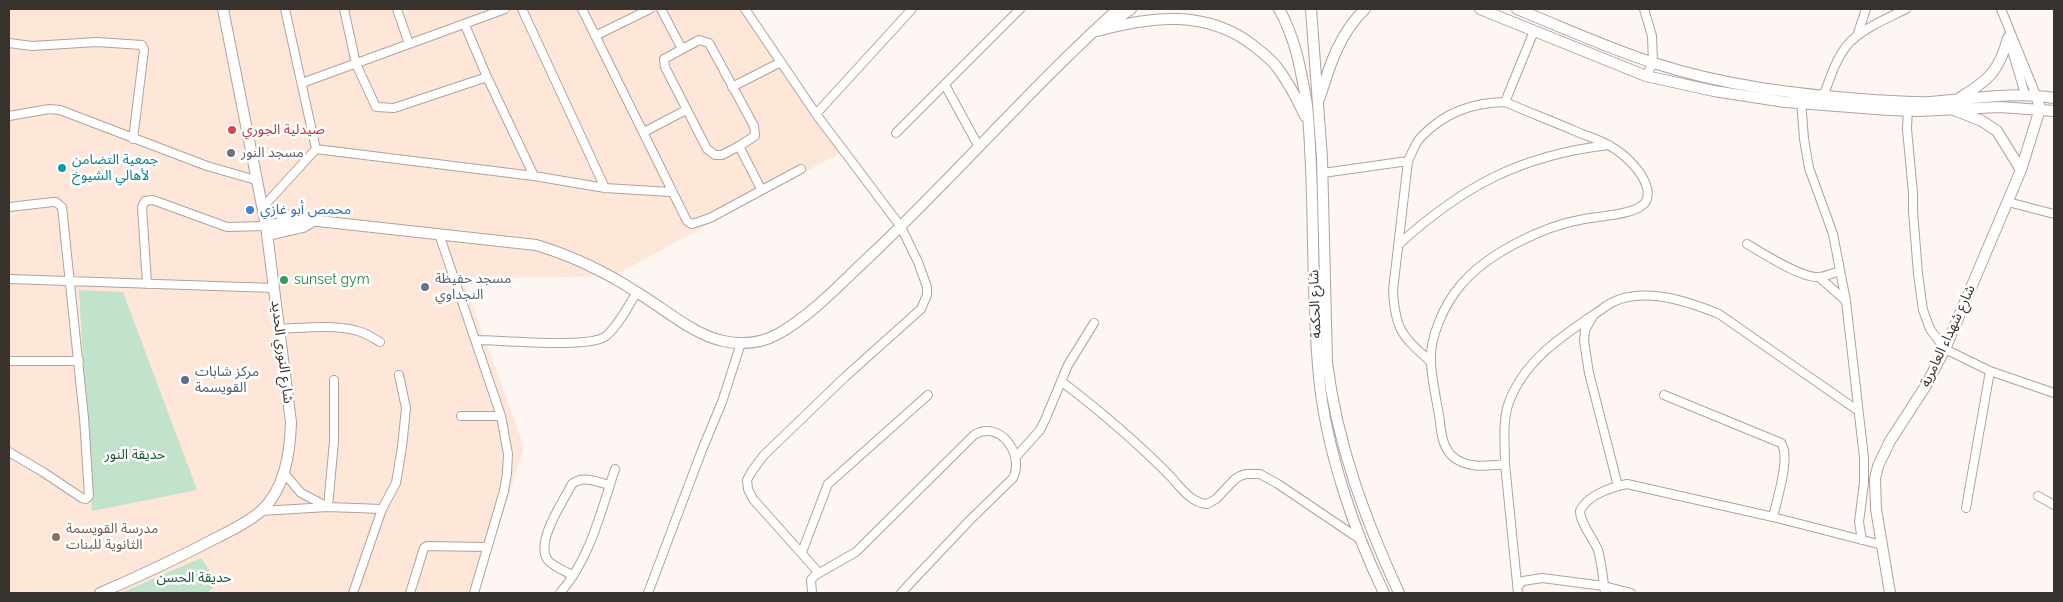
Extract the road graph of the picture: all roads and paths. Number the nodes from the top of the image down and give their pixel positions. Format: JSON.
{"nodes":[{"id":1,"x":223,"y":9,"type":"edge"},
{"id":2,"x":285,"y":9,"type":"edge"},
{"id":3,"x":344,"y":9,"type":"edge"},
{"id":4,"x":397,"y":9,"type":"edge"},
{"id":5,"x":503,"y":9,"type":"edge"},
{"id":6,"x":522,"y":9,"type":"edge"},
{"id":7,"x":582,"y":9,"type":"edge"},
{"id":8,"x":650,"y":9,"type":"edge"},
{"id":9,"x":661,"y":9,"type":"edge"},
{"id":10,"x":912,"y":9,"type":"edge"},
{"id":11,"x":1020,"y":9,"type":"edge"},
{"id":12,"x":1118,"y":9,"type":"edge"},
{"id":13,"x":1131,"y":9,"type":"edge"},
{"id":14,"x":1279,"y":9,"type":"edge"},
{"id":15,"x":1311,"y":9,"type":"edge"},
{"id":16,"x":1365,"y":9,"type":"edge"},
{"id":17,"x":1480,"y":9,"type":"edge"},
{"id":18,"x":1517,"y":9,"type":"edge"},
{"id":19,"x":1644,"y":9,"type":"edge"},
{"id":20,"x":1866,"y":9,"type":"edge"},
{"id":21,"x":1906,"y":9,"type":"edge"},
{"id":22,"x":748,"y":11,"type":"edge"},
{"id":23,"x":2002,"y":11,"type":"edge"},
{"id":24,"x":465,"y":25,"type":"junction"},
{"id":25,"x":1097,"y":31,"type":"junction"},
{"id":26,"x":1534,"y":31,"type":"junction"},
{"id":27,"x":595,"y":36,"type":"junction"},
{"id":28,"x":1857,"y":36,"type":"junction"},
{"id":29,"x":2008,"y":38,"type":"junction"},
{"id":30,"x":1085,"y":39,"type":"junction"},
{"id":31,"x":9,"y":44,"type":"edge"},
{"id":32,"x":409,"y":44,"type":"junction"},
{"id":33,"x":682,"y":49,"type":"junction"},
{"id":34,"x":781,"y":62,"type":"junction"},
{"id":35,"x":1653,"y":63,"type":"junction"},
{"id":36,"x":356,"y":64,"type":"junction"},
{"id":37,"x":1646,"y":76,"type":"junction"},
{"id":38,"x":487,"y":77,"type":"junction"},
{"id":39,"x":302,"y":83,"type":"junction"},
{"id":40,"x":944,"y":85,"type":"junction"},
{"id":41,"x":732,"y":87,"type":"junction"},
{"id":42,"x":2025,"y":94,"type":"junction"},
{"id":43,"x":2036,"y":95,"type":"junction"},
{"id":44,"x":1801,"y":98,"type":"junction"},
{"id":45,"x":2054,"y":98,"type":"edge"},
{"id":46,"x":1958,"y":99,"type":"junction"},
{"id":47,"x":1822,"y":100,"type":"junction"},
{"id":48,"x":1319,"y":102,"type":"junction"},
{"id":49,"x":1505,"y":102,"type":"junction"},
{"id":50,"x":1908,"y":106,"type":"junction"},
{"id":51,"x":1953,"y":109,"type":"junction"},
{"id":52,"x":2035,"y":109,"type":"junction"},
{"id":53,"x":686,"y":110,"type":"junction"},
{"id":54,"x":2054,"y":111,"type":"edge"},
{"id":55,"x":816,"y":114,"type":"junction"},
{"id":56,"x":9,"y":116,"type":"edge"},
{"id":57,"x":1309,"y":124,"type":"junction"},
{"id":58,"x":644,"y":132,"type":"junction"},
{"id":59,"x":896,"y":134,"type":"dead end"},
{"id":60,"x":133,"y":139,"type":"junction"},
{"id":61,"x":1610,"y":145,"type":"junction"},
{"id":62,"x":739,"y":146,"type":"junction"},
{"id":63,"x":979,"y":147,"type":"junction"},
{"id":64,"x":316,"y":149,"type":"junction"},
{"id":65,"x":1408,"y":161,"type":"junction"},
{"id":66,"x":801,"y":168,"type":"dead end"},
{"id":67,"x":2021,"y":170,"type":"junction"},
{"id":68,"x":1322,"y":173,"type":"junction"},
{"id":69,"x":534,"y":176,"type":"junction"},
{"id":70,"x":256,"y":180,"type":"junction"},
{"id":71,"x":605,"y":188,"type":"junction"},
{"id":72,"x":761,"y":189,"type":"junction"},
{"id":73,"x":671,"y":192,"type":"junction"},
{"id":74,"x":2008,"y":202,"type":"junction"},
{"id":75,"x":9,"y":207,"type":"edge"},
{"id":76,"x":263,"y":208,"type":"junction"},
{"id":77,"x":2054,"y":214,"type":"edge"},
{"id":78,"x":300,"y":219,"type":"junction"},
{"id":79,"x":313,"y":221,"type":"junction"},
{"id":80,"x":901,"y":227,"type":"junction"},
{"id":81,"x":267,"y":230,"type":"junction"},
{"id":82,"x":439,"y":234,"type":"junction"},
{"id":83,"x":1747,"y":244,"type":"dead end"},
{"id":84,"x":1398,"y":245,"type":"junction"},
{"id":85,"x":1840,"y":271,"type":"junction"},
{"id":86,"x":1818,"y":278,"type":"junction"},
{"id":87,"x":9,"y":279,"type":"edge"},
{"id":88,"x":70,"y":282,"type":"junction"},
{"id":89,"x":147,"y":284,"type":"junction"},
{"id":90,"x":274,"y":288,"type":"junction"},
{"id":91,"x":637,"y":292,"type":"junction"},
{"id":92,"x":1846,"y":301,"type":"junction"},
{"id":93,"x":1605,"y":307,"type":"junction"},
{"id":94,"x":1094,"y":323,"type":"dead end"},
{"id":95,"x":279,"y":329,"type":"junction"},
{"id":96,"x":476,"y":340,"type":"junction"},
{"id":97,"x":380,"y":342,"type":"dead end"},
{"id":98,"x":741,"y":343,"type":"junction"},
{"id":99,"x":1944,"y":350,"type":"junction"},
{"id":100,"x":9,"y":361,"type":"edge"},
{"id":101,"x":79,"y":361,"type":"junction"},
{"id":102,"x":1431,"y":362,"type":"junction"},
{"id":103,"x":1990,"y":371,"type":"junction"},
{"id":104,"x":399,"y":375,"type":"dead end"},
{"id":105,"x":334,"y":380,"type":"dead end"},
{"id":106,"x":1061,"y":381,"type":"junction"},
{"id":107,"x":2054,"y":393,"type":"edge"},
{"id":108,"x":928,"y":395,"type":"dead end"},
{"id":109,"x":1664,"y":395,"type":"dead end"},
{"id":110,"x":1857,"y":410,"type":"junction"},
{"id":111,"x":461,"y":416,"type":"dead end"},
{"id":112,"x":502,"y":416,"type":"junction"},
{"id":113,"x":9,"y":452,"type":"edge"},
{"id":114,"x":1015,"y":458,"type":"junction"},
{"id":115,"x":1505,"y":464,"type":"junction"},
{"id":116,"x":615,"y":469,"type":"dead end"},
{"id":117,"x":284,"y":473,"type":"junction"},
{"id":118,"x":610,"y":486,"type":"junction"},
{"id":119,"x":1618,"y":486,"type":"junction"},
{"id":120,"x":2038,"y":496,"type":"dead end"},
{"id":121,"x":2054,"y":505,"type":"edge"},
{"id":122,"x":328,"y":507,"type":"junction"},
{"id":123,"x":1966,"y":508,"type":"dead end"},
{"id":124,"x":382,"y":509,"type":"junction"},
{"id":125,"x":261,"y":511,"type":"junction"},
{"id":126,"x":1774,"y":517,"type":"junction"},
{"id":127,"x":1361,"y":540,"type":"junction"},
{"id":128,"x":1862,"y":540,"type":"junction"},
{"id":129,"x":1882,"y":545,"type":"junction"},
{"id":130,"x":486,"y":547,"type":"junction"},
{"id":131,"x":802,"y":552,"type":"junction"},
{"id":132,"x":819,"y":573,"type":"junction"},
{"id":133,"x":573,"y":576,"type":"junction"},
{"id":134,"x":1518,"y":590,"type":"edge"},
{"id":135,"x":1604,"y":590,"type":"edge"},
{"id":136,"x":100,"y":593,"type":"edge"},
{"id":137,"x":353,"y":593,"type":"edge"},
{"id":138,"x":410,"y":593,"type":"edge"},
{"id":139,"x":474,"y":593,"type":"edge"},
{"id":140,"x":560,"y":593,"type":"edge"},
{"id":141,"x":648,"y":593,"type":"edge"},
{"id":142,"x":812,"y":593,"type":"edge"},
{"id":143,"x":901,"y":593,"type":"edge"},
{"id":144,"x":1384,"y":593,"type":"edge"},
{"id":145,"x":1400,"y":593,"type":"edge"},
{"id":146,"x":1631,"y":593,"type":"edge"},
{"id":147,"x":1890,"y":593,"type":"edge"}],
"edges":[{"from":1,"to":70,"type":"street","name":"شارع النوري الحديد"},
{"from":2,"to":39,"type":"street"},
{"from":3,"to":36,"type":"street"},
{"from":4,"to":32,"type":"street"},
{"from":5,"to":24,"type":"street"},
{"from":6,"to":71,"type":"street"},
{"from":7,"to":27,"type":"street"},
{"from":8,"to":27,"type":"street"},
{"from":9,"to":33,"type":"street"},
{"from":10,"to":55,"type":"street"},
{"from":11,"to":40,"type":"street"},
{"from":12,"to":30,"type":"street"},
{"from":13,"to":25,"type":"street"},
{"from":14,"to":57,"type":"street","name":"شارع الحكمة"},
{"from":15,"to":48,"type":"street","name":"شارع الحكمة"},
{"from":16,"to":48,"type":"street"},
{"from":17,"to":26,"type":"street"},
{"from":18,"to":35,"type":"street"},
{"from":19,"to":35,"type":"street"},
{"from":20,"to":28,"type":"street"},
{"from":21,"to":28,"type":"street"},
{"from":22,"to":34,"type":"street"},
{"from":23,"to":29,"type":"street"},
{"from":23,"to":43,"type":"street"},
{"from":24,"to":32,"type":"street"},
{"from":24,"to":38,"type":"street"},
{"from":25,"to":30,"type":"street"},
{"from":25,"to":57,"type":"street"},
{"from":26,"to":37,"type":"street"},
{"from":26,"to":49,"type":"street"},
{"from":27,"to":58,"type":"street"},
{"from":28,"to":47,"type":"street"},
{"from":29,"to":42,"type":"street"},
{"from":29,"to":46,"type":"street"},
{"from":30,"to":63,"type":"street"},
{"from":31,"to":60,"type":"street"},
{"from":32,"to":36,"type":"street"},
{"from":33,"to":41,"type":"street"},
{"from":33,"to":53,"type":"street"},
{"from":34,"to":41,"type":"street"},
{"from":34,"to":55,"type":"street"},
{"from":35,"to":37,"type":"street"},
{"from":35,"to":44,"type":"street"},
{"from":36,"to":38,"type":"street"},
{"from":36,"to":39,"type":"street"},
{"from":37,"to":44,"type":"street"},
{"from":38,"to":69,"type":"street"},
{"from":39,"to":64,"type":"street"},
{"from":40,"to":59,"type":"street"},
{"from":40,"to":63,"type":"street"},
{"from":41,"to":62,"type":"street"},
{"from":42,"to":43,"type":"street"},
{"from":42,"to":46,"type":"street"},
{"from":42,"to":52,"type":"street"},
{"from":43,"to":45,"type":"street"},
{"from":43,"to":52,"type":"street"},
{"from":44,"to":47,"type":"street"},
{"from":44,"to":85,"type":"street"},
{"from":46,"to":50,"type":"street"},
{"from":47,"to":50,"type":"street"},
{"from":48,"to":68,"type":"street","name":"شارع الحكمة"},
{"from":49,"to":61,"type":"street"},
{"from":49,"to":65,"type":"street"},
{"from":50,"to":51,"type":"street"},
{"from":50,"to":99,"type":"street"},
{"from":51,"to":52,"type":"street"},
{"from":51,"to":67,"type":"street"},
{"from":52,"to":54,"type":"street"},
{"from":52,"to":67,"type":"street","name":"شارع شهداء العامرية"},
{"from":53,"to":58,"type":"street"},
{"from":53,"to":62,"type":"street"},
{"from":55,"to":80,"type":"street"},
{"from":56,"to":60,"type":"street"},
{"from":57,"to":127,"type":"street","name":"شارع الحكمة"},
{"from":58,"to":73,"type":"street"},
{"from":60,"to":70,"type":"street"},
{"from":61,"to":84,"type":"street"},
{"from":61,"to":102,"type":"street"},
{"from":62,"to":72,"type":"street"},
{"from":63,"to":80,"type":"street"},
{"from":64,"to":69,"type":"street"},
{"from":64,"to":76,"type":"street"},
{"from":65,"to":68,"type":"street"},
{"from":65,"to":84,"type":"street"},
{"from":66,"to":72,"type":"street"},
{"from":67,"to":74,"type":"street","name":"شارع شهداء العامرية"},
{"from":68,"to":145,"type":"street","name":"شارع الحكمة"},
{"from":69,"to":71,"type":"street"},
{"from":70,"to":76,"type":"street","name":"شارع النوري الحديد"},
{"from":71,"to":73,"type":"street"},
{"from":72,"to":73,"type":"street"},
{"from":74,"to":77,"type":"street"},
{"from":74,"to":99,"type":"street","name":"شارع شهداء العامرية"},
{"from":75,"to":88,"type":"street"},
{"from":76,"to":78,"type":"street"},
{"from":76,"to":81,"type":"street","name":"شارع النوري الحديد"},
{"from":78,"to":79,"type":"street"},
{"from":78,"to":81,"type":"street"},
{"from":79,"to":81,"type":"street"},
{"from":79,"to":82,"type":"street"},
{"from":80,"to":98,"type":"street"},
{"from":80,"to":131,"type":"street"},
{"from":81,"to":89,"type":"street"},
{"from":81,"to":90,"type":"street","name":"شارع النوري الحديد"},
{"from":82,"to":91,"type":"street"},
{"from":82,"to":96,"type":"street"},
{"from":83,"to":86,"type":"street"},
{"from":84,"to":102,"type":"street"},
{"from":85,"to":86,"type":"street"},
{"from":85,"to":92,"type":"street"},
{"from":86,"to":92,"type":"street"},
{"from":87,"to":88,"type":"street"},
{"from":88,"to":89,"type":"street"},
{"from":88,"to":101,"type":"street"},
{"from":89,"to":90,"type":"street"},
{"from":90,"to":95,"type":"street","name":"شارع النوري الحديد"},
{"from":91,"to":96,"type":"street"},
{"from":91,"to":98,"type":"street"},
{"from":92,"to":110,"type":"street"},
{"from":93,"to":110,"type":"street"},
{"from":93,"to":115,"type":"street"},
{"from":93,"to":119,"type":"street"},
{"from":94,"to":106,"type":"street"},
{"from":95,"to":97,"type":"street"},
{"from":95,"to":117,"type":"street","name":"شارع النوري الحديد"},
{"from":96,"to":112,"type":"street"},
{"from":98,"to":141,"type":"street"},
{"from":99,"to":103,"type":"street"},
{"from":99,"to":129,"type":"street","name":"شارع شهداء العامرية"},
{"from":100,"to":101,"type":"street"},
{"from":101,"to":113,"type":"street"},
{"from":102,"to":115,"type":"street"},
{"from":103,"to":107,"type":"street"},
{"from":103,"to":123,"type":"street"},
{"from":104,"to":124,"type":"street"},
{"from":105,"to":122,"type":"street"},
{"from":106,"to":114,"type":"street"},
{"from":106,"to":127,"type":"street"},
{"from":108,"to":131,"type":"street"},
{"from":109,"to":126,"type":"street"},
{"from":110,"to":128,"type":"street"},
{"from":111,"to":112,"type":"street"},
{"from":112,"to":130,"type":"street"},
{"from":114,"to":132,"type":"street"},
{"from":114,"to":143,"type":"street"},
{"from":115,"to":134,"type":"street"},
{"from":116,"to":118,"type":"street"},
{"from":117,"to":122,"type":"street"},
{"from":117,"to":125,"type":"street","name":"شارع النوري الحديد"},
{"from":118,"to":133,"type":"street"},
{"from":118,"to":133,"type":"street"},
{"from":119,"to":126,"type":"street"},
{"from":119,"to":135,"type":"street"},
{"from":120,"to":121,"type":"street"},
{"from":122,"to":124,"type":"street"},
{"from":122,"to":125,"type":"street"},
{"from":124,"to":137,"type":"street"},
{"from":125,"to":136,"type":"street","name":"شارع النوري الحديد"},
{"from":126,"to":128,"type":"street"},
{"from":127,"to":144,"type":"street","name":"شارع الحكمة"},
{"from":128,"to":129,"type":"street"},
{"from":129,"to":147,"type":"street","name":"شارع شهداء العامرية"},
{"from":130,"to":138,"type":"street"},
{"from":130,"to":139,"type":"street"},
{"from":131,"to":132,"type":"street"},
{"from":132,"to":142,"type":"street"},
{"from":133,"to":140,"type":"street"},
{"from":134,"to":135,"type":"street"},
{"from":135,"to":146,"type":"street"}]}
